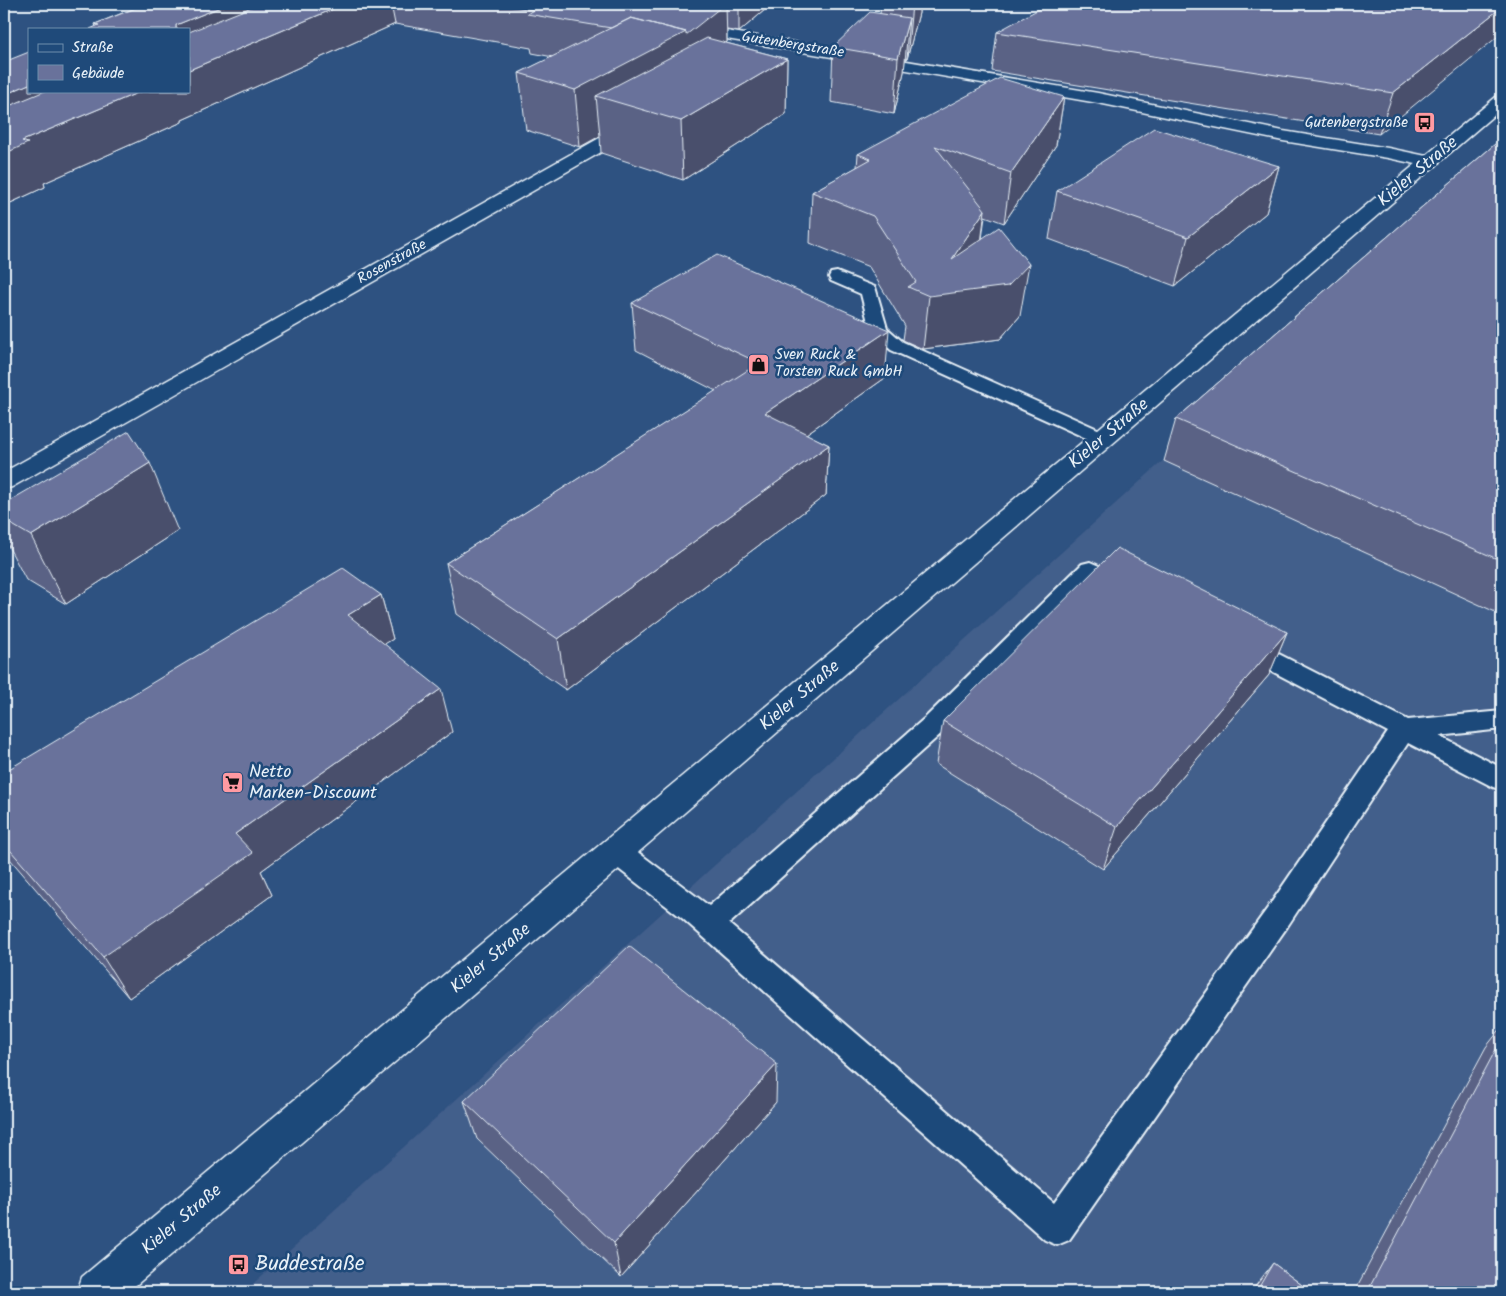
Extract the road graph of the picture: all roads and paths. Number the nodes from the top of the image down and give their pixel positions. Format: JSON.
{"nodes":[{"id":1,"x":674,"y":26,"type":"edge"},
{"id":2,"x":781,"y":44,"type":"junction"},
{"id":3,"x":755,"y":58,"type":"edge"},
{"id":4,"x":1502,"y":100,"type":"edge"},
{"id":5,"x":651,"y":116,"type":"edge"},
{"id":6,"x":1430,"y":162,"type":"junction"},
{"id":7,"x":837,"y":277,"type":"dead end"},
{"id":8,"x":1104,"y":438,"type":"junction"},
{"id":9,"x":4,"y":482,"type":"edge"},
{"id":10,"x":1141,"y":594,"type":"edge"},
{"id":11,"x":1223,"y":636,"type":"edge"},
{"id":12,"x":1502,"y":720,"type":"edge"},
{"id":13,"x":1403,"y":730,"type":"junction"},
{"id":14,"x":1502,"y":780,"type":"edge"},
{"id":15,"x":617,"y":852,"type":"junction"},
{"id":16,"x":709,"y":924,"type":"junction"},
{"id":17,"x":97,"y":1292,"type":"edge"}],
"edges":[{"from":1,"to":2,"type":"street","name":"Gutenbergstraße"},
{"from":2,"to":3,"type":"street"},
{"from":2,"to":6,"type":"street","name":"Gutenbergstraße"},
{"from":4,"to":6,"type":"street","name":"Kieler Straße"},
{"from":5,"to":9,"type":"street","name":"Rosenstraße"},
{"from":6,"to":8,"type":"street","name":"Kieler Straße"},
{"from":7,"to":8,"type":"lane"},
{"from":8,"to":15,"type":"street","name":"Kieler Straße"},
{"from":10,"to":16,"type":"lane"},
{"from":11,"to":13,"type":"lane"},
{"from":12,"to":13,"type":"lane"},
{"from":13,"to":14,"type":"lane"},
{"from":13,"to":16,"type":"lane"},
{"from":15,"to":16,"type":"lane"},
{"from":15,"to":17,"type":"street","name":"Kieler Straße"}]}
